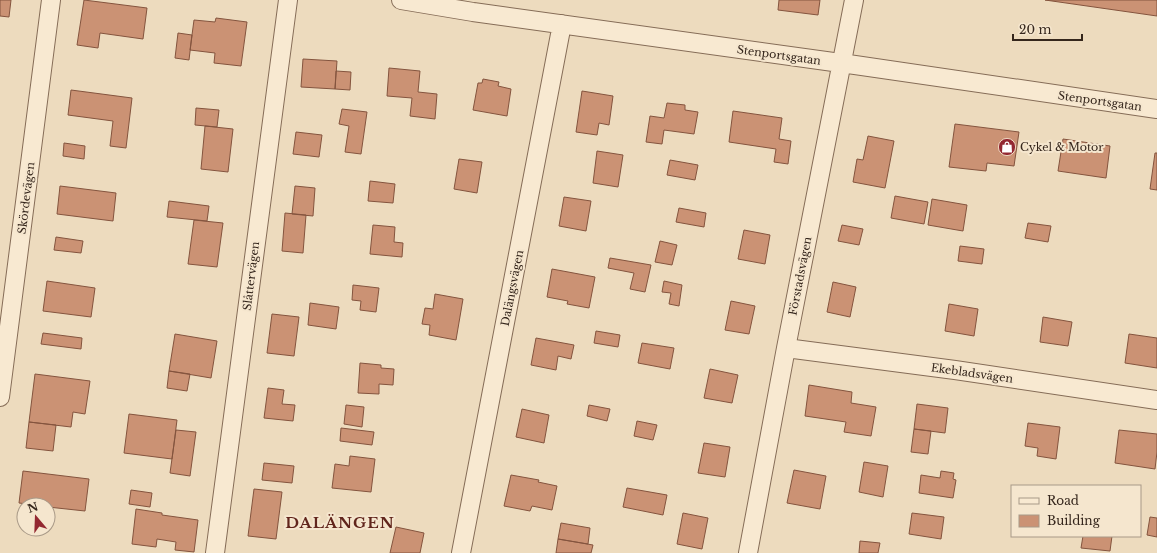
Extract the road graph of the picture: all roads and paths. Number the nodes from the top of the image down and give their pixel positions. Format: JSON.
{"nodes":[{"id":1,"x":51,"y":0,"type":"edge"},
{"id":2,"x":288,"y":0,"type":"edge"},
{"id":3,"x":401,"y":0,"type":"edge"},
{"id":4,"x":854,"y":0,"type":"edge"},
{"id":5,"x":562,"y":24,"type":"junction"},
{"id":6,"x":841,"y":63,"type":"junction"},
{"id":7,"x":1157,"y":109,"type":"edge"},
{"id":8,"x":786,"y":348,"type":"junction"},
{"id":9,"x":0,"y":397,"type":"edge"},
{"id":10,"x":1157,"y":400,"type":"edge"},
{"id":11,"x":215,"y":553,"type":"edge"},
{"id":12,"x":461,"y":553,"type":"edge"},
{"id":13,"x":748,"y":553,"type":"edge"}],
"edges":[{"from":1,"to":9,"type":"street","name":"Skördevägen"},
{"from":2,"to":11,"type":"street","name":"Slåttervägen"},
{"from":3,"to":5,"type":"street","name":"Stenportsgatan"},
{"from":4,"to":6,"type":"street","name":"Förstadsvägen"},
{"from":5,"to":6,"type":"street","name":"Stenportsgatan"},
{"from":5,"to":12,"type":"street","name":"Dalängsvägen"},
{"from":6,"to":7,"type":"street","name":"Stenportsgatan"},
{"from":6,"to":8,"type":"street","name":"Förstadsvägen"},
{"from":8,"to":10,"type":"street","name":"Ekebladsvägen"},
{"from":8,"to":13,"type":"street","name":"Förstadsvägen"}]}
